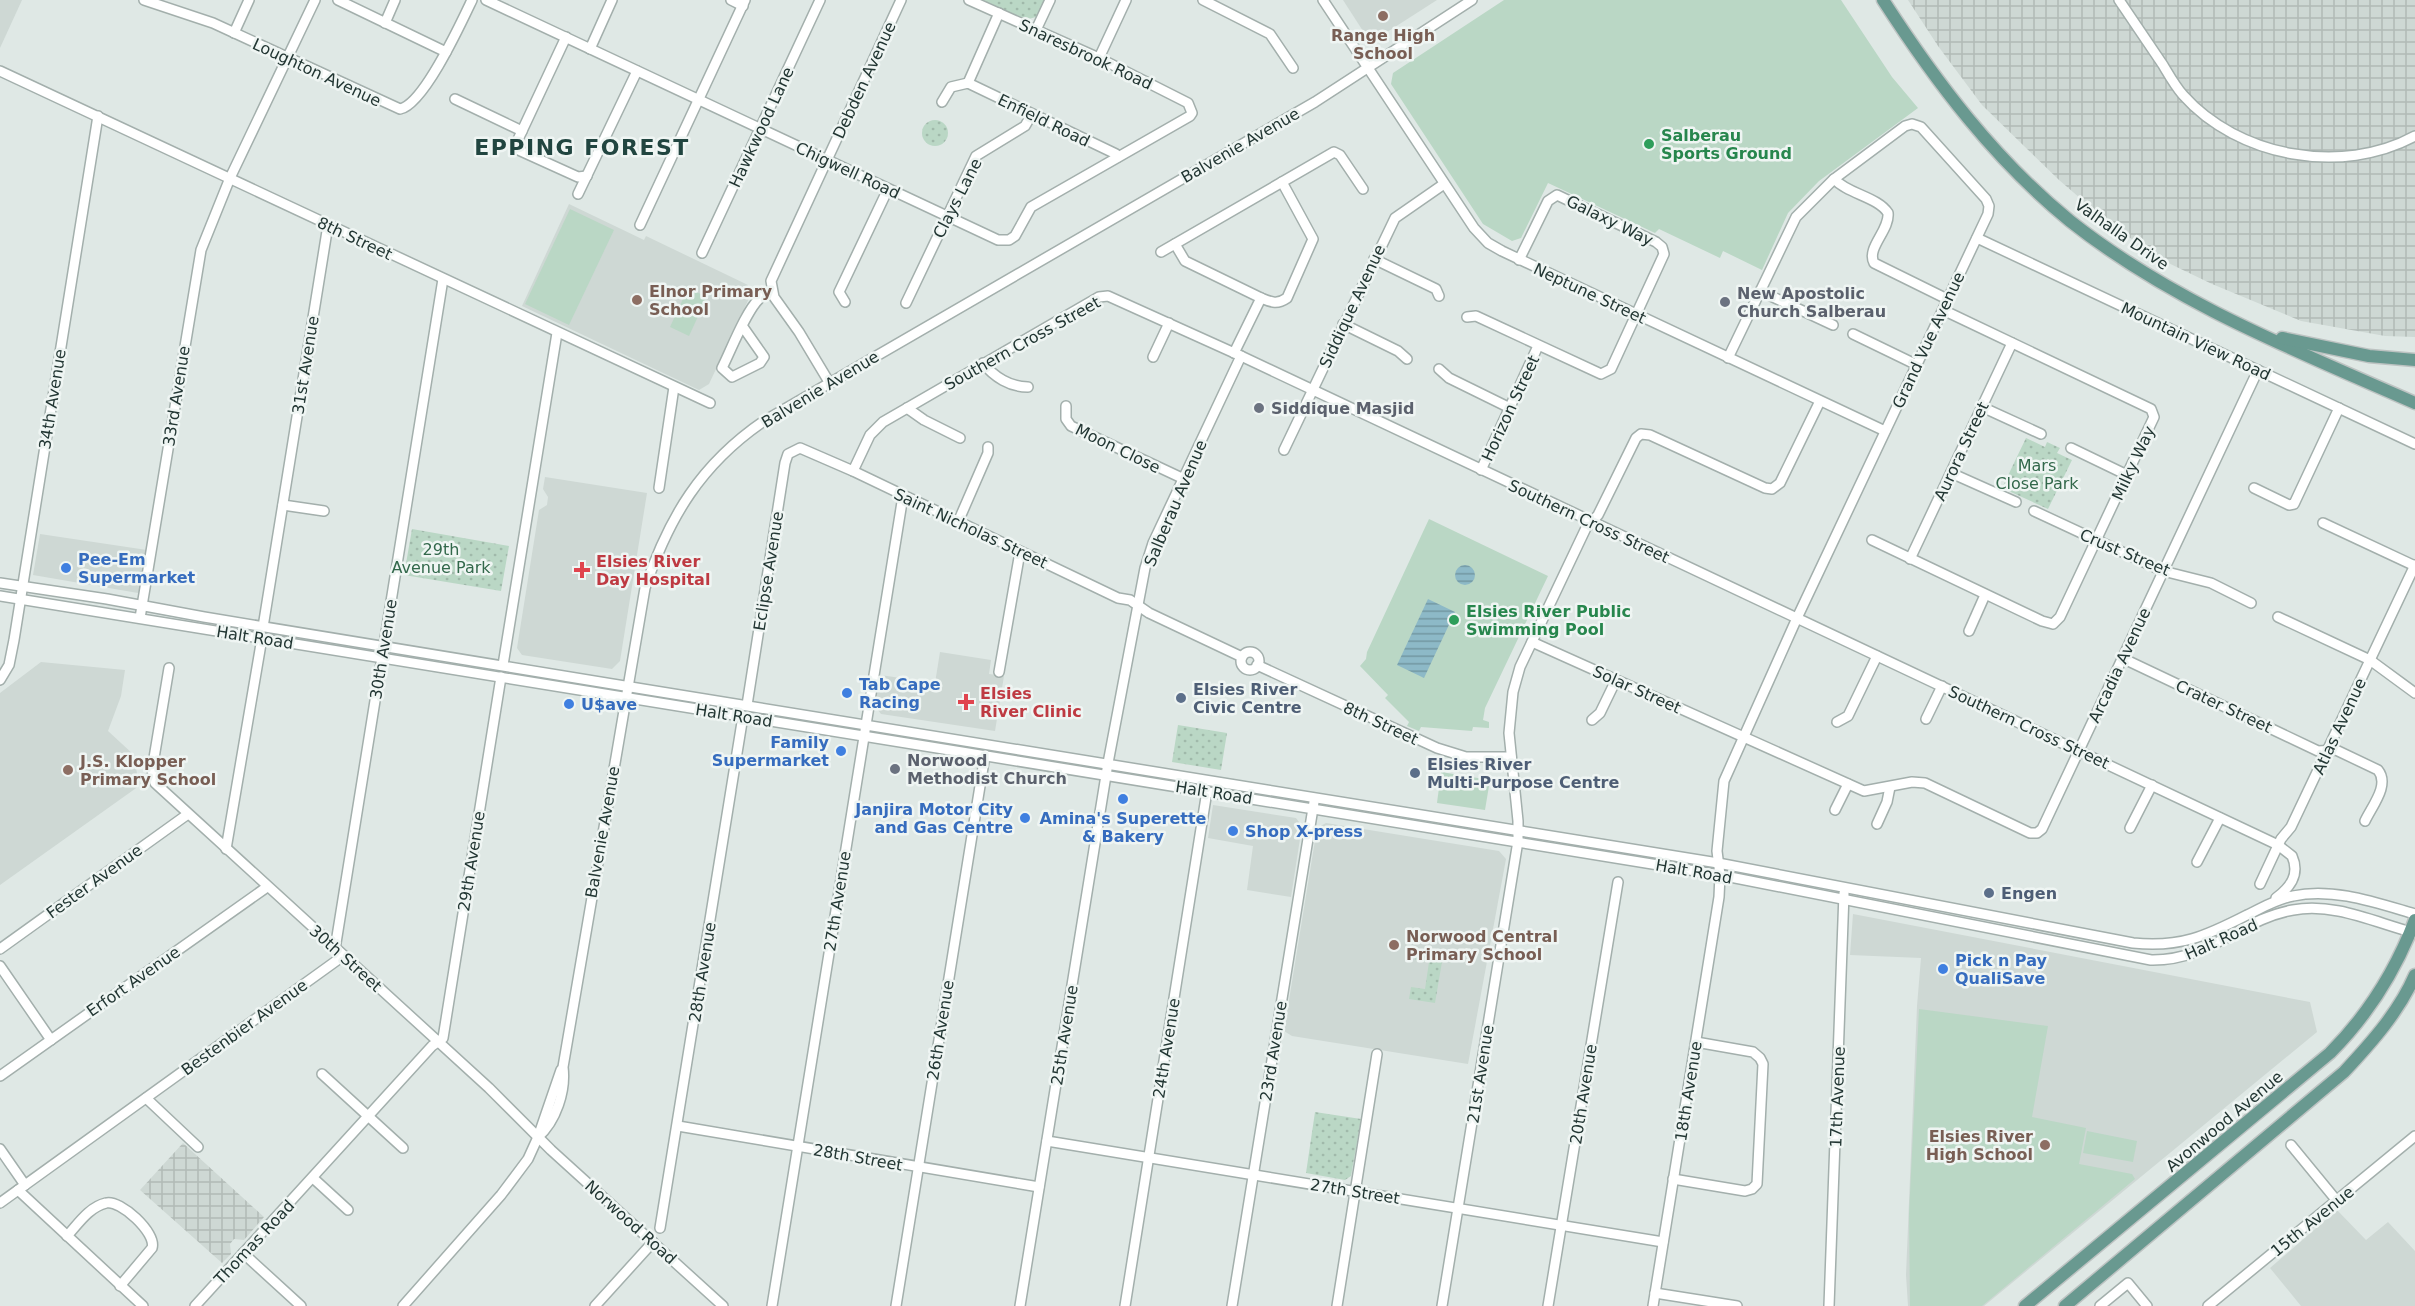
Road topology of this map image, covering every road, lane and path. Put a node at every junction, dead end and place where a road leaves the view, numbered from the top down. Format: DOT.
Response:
graph roads {
  1 [pos="144,0"];
  2 [pos="249,0"];
  3 [pos="315,0"];
  4 [pos="338,0"];
  5 [pos="396,0"];
  6 [pos="472,0"];
  7 [pos="486,0"];
  8 [pos="612,0"];
  9 [pos="731,0"];
  10 [pos="820,0"];
  11 [pos="901,0"];
  12 [pos="969,0"];
  13 [pos="1050,0"];
  14 [pos="1126,0"];
  15 [pos="1203,0"];
  16 [pos="1323,0"];
  17 [pos="1472,0"];
  18 [pos="1883,0"];
  19 [pos="2120,0"];
  20 [pos="744,3"];
  21 [pos="999,13"];
  22 [pos="385,23"];
  23 [pos="1036,30"];
  24 [pos="234,33"];
  25 [pos="566,37"];
  26 [pos="590,49"];
  27 [pos="446,52"];
  28 [pos="288,58"];
  29 [pos="1099,58"];
  30 [pos="1293,68"];
  31 [pos="1368,68"];
  32 [pos="0,71"];
  33 [pos="637,71"];
  34 [pos="968,83"];
  35 [pos="455,99"];
  36 [pos="699,100"];
  37 [pos="942,102"];
  38 [pos="1032,114"];
  39 [pos="98,116"];
  40 [pos="1190,116"];
  41 [pos="760,128"];
  42 [pos="522,131"];
  43 [pos="2415,136"];
  44 [pos="1118,157"];
  45 [pos="826,159"];
  46 [pos="587,176"];
  47 [pos="230,178"];
  48 [pos="1834,179"];
  49 [pos="1282,182"];
  50 [pos="1444,183"];
  51 [pos="888,189"];
  52 [pos="1363,189"];
  53 [pos="578,194"];
  54 [pos="948,216"];
  55 [pos="328,225"];
  56 [pos="640,225"];
  57 [pos="1977,238"];
  58 [pos="1175,244"];
  59 [pos="1161,252"];
  60 [pos="702,253"];
  61 [pos="1374,259"];
  62 [pos="1519,260"];
  63 [pos="443,279"];
  64 [pos="1760,291"];
  65 [pos="771,292"];
  66 [pos="1439,296"];
  67 [pos="1261,297"];
  68 [pos="1947,299"];
  69 [pos="844,302"];
  70 [pos="906,303"];
  71 [pos="1943,310"];
  72 [pos="1636,314"];
  73 [pos="1467,317"];
  74 [pos="1169,323"];
  75 [pos="1344,324"];
  76 [pos="1833,325"];
  77 [pos="2244,326"];
  78 [pos="743,327"];
  79 [pos="557,333"];
  80 [pos="1853,334"];
  81 [pos="2012,343"];
  82 [pos="1538,346"];
  83 [pos="1237,355"];
  84 [pos="1153,357"];
  85 [pos="1728,358"];
  86 [pos="1407,359"];
  87 [pos="2415,360"];
  88 [pos="983,363"];
  89 [pos="1917,365"];
  90 [pos="1439,369"];
  91 [pos="2258,370"];
  92 [pos="829,382"];
  93 [pos="674,387"];
  94 [pos="1028,387"];
  95 [pos="1313,390"];
  96 [pos="1820,401"];
  97 [pos="710,403"];
  98 [pos="2415,403"];
  99 [pos="1066,406"];
  100 [pos="1982,407"];
  101 [pos="907,408"];
  102 [pos="1510,408"];
  103 [pos="2339,408"];
  104 [pos="1885,432"];
  105 [pos="2041,434"];
  106 [pos="960,438"];
  107 [pos="2415,444"];
  108 [pos="988,447"];
  109 [pos="2071,448"];
  110 [pos="804,449"];
  111 [pos="1284,450"];
  112 [pos="1481,470"];
  113 [pos="854,471"];
  114 [pos="1951,473"];
  115 [pos="2127,475"];
  116 [pos="1184,479"];
  117 [pos="659,488"];
  118 [pos="2254,488"];
  119 [pos="903,496"];
  120 [pos="2016,502"];
  121 [pos="282,505"];
  122 [pos="324,511"];
  123 [pos="2034,512"];
  124 [pos="958,522"];
  125 [pos="1592,522"];
  126 [pos="2323,523"];
  127 [pos="1872,540"];
  128 [pos="2097,541"];
  129 [pos="1020,552"];
  130 [pos="1910,559"];
  131 [pos="2415,566"];
  132 [pos="2163,571"];
  133 [pos="0,584"];
  134 [pos="22,587"];
  135 [pos="1985,595"];
  136 [pos="0,596"];
  137 [pos="21,599"];
  138 [pos="2251,603"];
  139 [pos="143,605"];
  140 [pos="1138,606"];
  141 [pos="2278,617"];
  142 [pos="140,618"];
  143 [pos="1797,618"];
  144 [pos="263,627"];
  145 [pos="1969,631"];
  146 [pos="262,638"];
  147 [pos="1532,642"];
  148 [pos="384,646"];
  149 [pos="1877,656"];
  150 [pos="382,657"];
  151 [pos="2122,658"];
  152 [pos="2370,660"];
  153 [pos="503,665"];
  154 [pos="169,668"];
  155 [pos="999,672"];
  156 [pos="501,677"];
  157 [pos="0,680"];
  158 [pos="1616,680"];
  159 [pos="1942,686"];
  160 [pos="627,687"];
  161 [pos="2415,693"];
  162 [pos="625,699"];
  163 [pos="747,705"];
  164 [pos="743,716"];
  165 [pos="1926,719"];
  166 [pos="1592,720"];
  167 [pos="1838,722"];
  168 [pos="866,724"];
  169 [pos="864,735"];
  170 [pos="1743,736"];
  171 [pos="2079,750"];
  172 [pos="2328,750"];
  173 [pos="985,755"];
  174 [pos="1511,757"];
  175 [pos="1108,763"];
  176 [pos="1107,775"];
  177 [pos="1848,784"];
  178 [pos="2152,785"];
  179 [pos="1890,787"];
  180 [pos="1207,791"];
  181 [pos="1315,797"];
  182 [pos="1313,808"];
  183 [pos="1835,810"];
  184 [pos="188,814"];
  185 [pos="2220,818"];
  186 [pos="2365,821"];
  187 [pos="1877,824"];
  188 [pos="2130,828"];
  189 [pos="1518,830"];
  190 [pos="1518,842"];
  191 [pos="2278,845"];
  192 [pos="226,849"];
  193 [pos="2198,862"];
  194 [pos="1718,863"];
  195 [pos="1720,875"];
  196 [pos="1618,882"];
  197 [pos="2260,884"];
  198 [pos="267,887"];
  199 [pos="1844,888"];
  200 [pos="1844,899"];
  201 [pos="2260,908"];
  202 [pos="2415,914"];
  203 [pos="2415,920"];
  204 [pos="2413,933"];
  205 [pos="0,949"];
  206 [pos="339,952"];
  207 [pos="0,966"];
  208 [pos="2415,975"];
  209 [pos="51,1040"];
  210 [pos="437,1042"];
  211 [pos="1696,1042"];
  212 [pos="1377,1054"];
  213 [pos="322,1074"];
  214 [pos="0,1076"];
  215 [pos="146,1098"];
  216 [pos="369,1116"];
  217 [pos="678,1126"];
  218 [pos="2415,1136"];
  219 [pos="538,1137"];
  220 [pos="1047,1141"];
  221 [pos="2291,1145"];
  222 [pos="798,1146"];
  223 [pos="198,1147"];
  224 [pos="403,1148"];
  225 [pos="0,1149"];
  226 [pos="1149,1158"];
  227 [pos="918,1167"];
  228 [pos="1253,1175"];
  229 [pos="313,1178"];
  230 [pos="1673,1179"];
  231 [pos="21,1187"];
  232 [pos="1039,1187"];
  233 [pos="1355,1191"];
  234 [pos="2337,1200"];
  235 [pos="0,1203"];
  236 [pos="1458,1208"];
  237 [pos="348,1210"];
  238 [pos="1561,1224"];
  239 [pos="660,1228"];
  240 [pos="67,1236"];
  241 [pos="653,1242"];
  242 [pos="1663,1242"];
  243 [pos="243,1253"];
  244 [pos="120,1286"];
  245 [pos="1655,1293"];
  246 [pos="143,1306"];
  247 [pos="195,1306"];
  248 [pos="301,1306"];
  249 [pos="403,1306"];
  250 [pos="595,1306"];
  251 [pos="723,1306"];
  252 [pos="772,1306"];
  253 [pos="896,1306"];
  254 [pos="1020,1306"];
  255 [pos="1125,1306"];
  256 [pos="1232,1306"];
  257 [pos="1337,1306"];
  258 [pos="1442,1306"];
  259 [pos="1548,1306"];
  260 [pos="1653,1306"];
  261 [pos="1737,1306"];
  262 [pos="1829,1306"];
  263 [pos="2025,1306"];
  264 [pos="2065,1306"];
  265 [pos="2100,1306"];
  266 [pos="2147,1306"];
  267 [pos="2208,1306"];
  1 -- 24 [label="street, Loughton Avenue"];
  2 -- 24 [label="street"];
  3 -- 28 [label="street, 33rd Avenue"];
  4 -- 22 [label="street"];
  5 -- 22 [label="street"];
  6 -- 27 [label="street, Loughton Avenue"];
  7 -- 25 [label="street, Chigwell Road"];
  8 -- 26 [label="street"];
  9 -- 20 [label="street"];
  10 -- 41 [label="street, Hawkwood Lane"];
  11 -- 45 [label="street, Debden Avenue"];
  12 -- 21 [label="street, Snaresbrook Road"];
  13 -- 23 [label="street"];
  14 -- 29 [label="street"];
  15 -- 30 [label="street"];
  16 -- 31 [label="street, Neptune Street"];
  17 -- 31 [label="street, Balvenie Avenue"];
  18 -- 77 [label="main road, Valhalla Drive"];
  19 -- 43 [label="street"];
  20 -- 36 [label="street"];
  21 -- 23 [label="street, Snaresbrook Road"];
  21 -- 34 [label="street"];
  22 -- 27 [label="street"];
  23 -- 29 [label="street, Snaresbrook Road"];
  24 -- 28 [label="street, Loughton Avenue"];
  25 -- 26 [label="street, Chigwell Road"];
  25 -- 42 [label="street"];
  26 -- 33 [label="street, Chigwell Road"];
  27 -- 28 [label="street, Loughton Avenue"];
  28 -- 47 [label="street, 33rd Avenue"];
  29 -- 40 [label="street, Snaresbrook Road"];
  31 -- 50 [label="street, Neptune Street"];
  31 -- 92 [label="street, Balvenie Avenue"];
  32 -- 39 [label="street, 8th Street"];
  33 -- 36 [label="street, Chigwell Road"];
  33 -- 46 [label="street"];
  34 -- 37 [label="street"];
  34 -- 38 [label="street, Enfield Road"];
  35 -- 42 [label="street"];
  36 -- 41 [label="street, Chigwell Road"];
  36 -- 56 [label="street"];
  38 -- 44 [label="street, Enfield Road"];
  38 -- 54 [label="street, Clays Lane"];
  39 -- 47 [label="street, 8th Street"];
  39 -- 134 [label="street, 34th Avenue"];
  40 -- 44 [label="street, Chigwell Road"];
  41 -- 45 [label="street, Chigwell Road"];
  41 -- 60 [label="street, Hawkwood Lane"];
  42 -- 46 [label="street"];
  44 -- 54 [label="street, Chigwell Road"];
  45 -- 51 [label="street, Chigwell Road"];
  45 -- 65 [label="street, Debden Avenue"];
  46 -- 53 [label="street"];
  47 -- 55 [label="street, 8th Street"];
  47 -- 139 [label="street, 33rd Avenue"];
  48 -- 57 [label="street, Grand Vue Avenue"];
  48 -- 64 [label="street, Grand Vue Avenue"];
  48 -- 68 [label="street"];
  49 -- 52 [label="street"];
  49 -- 58 [label="street"];
  49 -- 67 [label="street"];
  50 -- 61 [label="street, Siddique Avenue"];
  50 -- 62 [label="street, Neptune Street"];
  51 -- 54 [label="street, Chigwell Road"];
  51 -- 69 [label="street"];
  54 -- 70 [label="street, Clays Lane"];
  55 -- 63 [label="street, 8th Street"];
  55 -- 121 [label="street, 31st Avenue"];
  57 -- 68 [label="street, Grand Vue Avenue"];
  57 -- 91 [label="street, Mountain View Road"];
  58 -- 59 [label="street"];
  58 -- 67 [label="street"];
  61 -- 66 [label="street"];
  61 -- 75 [label="street, Siddique Avenue"];
  62 -- 72 [label="street, Neptune Street"];
  62 -- 72 [label="street, Galaxy Way"];
  63 -- 79 [label="street, 8th Street"];
  63 -- 148 [label="street, 30th Avenue"];
  64 -- 76 [label="street"];
  64 -- 85 [label="street, Grand Vue Avenue"];
  65 -- 78 [label="street"];
  65 -- 92 [label="street"];
  67 -- 83 [label="street, Salberau Avenue"];
  68 -- 71 [label="street, Grand Vue Avenue"];
  71 -- 81 [label="street, Milky Way"];
  71 -- 89 [label="street, Grand Vue Avenue"];
  72 -- 82 [label="street, Galaxy Way"];
  72 -- 85 [label="street, Neptune Street"];
  73 -- 82 [label="street, Galaxy Way"];
  74 -- 83 [label="street, Southern Cross Street"];
  74 -- 84 [label="street"];
  74 -- 88 [label="street, Southern Cross Street"];
  75 -- 86 [label="street"];
  75 -- 95 [label="street, Siddique Avenue"];
  77 -- 87 [label="main road"];
  77 -- 98 [label="main road, Valhalla Drive"];
  78 -- 78 [label="street"];
  79 -- 93 [label="street, 8th Street"];
  79 -- 153 [label="street"];
  80 -- 89 [label="street"];
  81 -- 100 [label="street, Aurora Street"];
  81 -- 115 [label="street, Milky Way"];
  82 -- 102 [label="street, Horizon Street"];
  83 -- 95 [label="street, Southern Cross Street"];
  83 -- 116 [label="street, Salberau Avenue"];
  85 -- 96 [label="street, Neptune Street"];
  88 -- 94 [label="street"];
  88 -- 101 [label="street, Southern Cross Street"];
  89 -- 104 [label="street, Grand Vue Avenue"];
  90 -- 102 [label="street"];
  91 -- 103 [label="street, Mountain View Road"];
  91 -- 132 [label="street, Arcadia Avenue"];
  92 -- 160 [label="street, Balvenie Avenue"];
  93 -- 97 [label="street, 8th Street"];
  93 -- 117 [label="street"];
  95 -- 111 [label="street, Siddique Avenue"];
  95 -- 112 [label="street, Southern Cross Street"];
  96 -- 104 [label="street, Neptune Street"];
  96 -- 125 [label="street, 21st Avenue"];
  99 -- 116 [label="street, Moon Close"];
  100 -- 105 [label="street"];
  100 -- 114 [label="street, Aurora Street"];
  101 -- 106 [label="street"];
  101 -- 113 [label="street, Southern Cross Street"];
  102 -- 112 [label="street, Horizon Street"];
  103 -- 107 [label="street, Mountain View Road"];
  103 -- 118 [label="street"];
  104 -- 143 [label="street, Grand Vue Avenue"];
  108 -- 124 [label="street"];
  109 -- 115 [label="street"];
  110 -- 113 [label="street, Saint Nicholas Street"];
  110 -- 163 [label="street, Eclipse Avenue"];
  112 -- 125 [label="street, Southern Cross Street"];
  113 -- 119 [label="street, Saint Nicholas Street"];
  114 -- 120 [label="street"];
  114 -- 130 [label="street, Aurora Street"];
  115 -- 128 [label="street, Milky Way"];
  116 -- 140 [label="street, Salberau Avenue"];
  119 -- 124 [label="street, Saint Nicholas Street"];
  119 -- 168 [label="street, 27th Avenue"];
  121 -- 122 [label="street"];
  121 -- 144 [label="street, 31st Avenue"];
  123 -- 128 [label="street, Crust Street"];
  124 -- 129 [label="street, Saint Nicholas Street"];
  125 -- 143 [label="street, Southern Cross Street"];
  125 -- 147 [label="street, 21st Avenue"];
  126 -- 131 [label="street"];
  127 -- 130 [label="street, Milky Way"];
  128 -- 132 [label="street, Crust Street"];
  128 -- 135 [label="street, Milky Way"];
  129 -- 140 [label="street, Saint Nicholas Street"];
  129 -- 155 [label="street"];
  130 -- 135 [label="street, Milky Way"];
  131 -- 152 [label="street, Atlas Avenue"];
  132 -- 138 [label="street, Crust Street"];
  132 -- 151 [label="street, Arcadia Avenue"];
  133 -- 134 [label="street, Halt Road"];
  134 -- 137 [label="street, 34th Avenue"];
  134 -- 139 [label="street, Halt Road"];
  135 -- 145 [label="street"];
  136 -- 137 [label="street, Halt Road"];
  137 -- 142 [label="street, Halt Road"];
  137 -- 157 [label="street, 34th Avenue"];
  139 -- 142 [label="street, 33rd Avenue"];
  139 -- 144 [label="street, Halt Road"];
  140 -- 174 [label="street, 8th Street"];
  140 -- 175 [label="street, Salberau Avenue"];
  141 -- 152 [label="street"];
  142 -- 146 [label="street, Halt Road"];
  143 -- 149 [label="street, Southern Cross Street"];
  143 -- 170 [label="street, Grand Vue Avenue"];
  144 -- 148 [label="street, Halt Road"];
  146 -- 150 [label="street, Halt Road"];
  146 -- 192 [label="street"];
  147 -- 158 [label="street, Solar Street"];
  147 -- 174 [label="street, 21st Avenue"];
  148 -- 150 [label="street, 30th Avenue"];
  148 -- 153 [label="street, Halt Road"];
  149 -- 159 [label="street, Southern Cross Street"];
  149 -- 167 [label="street"];
  150 -- 156 [label="street, Halt Road"];
  150 -- 206 [label="street, 30th Avenue"];
  151 -- 171 [label="street, Arcadia Avenue"];
  151 -- 172 [label="street, Crater Street"];
  152 -- 161 [label="street"];
  152 -- 172 [label="street, Atlas Avenue"];
  153 -- 160 [label="street, Halt Road"];
  154 -- 184 [label="street, 30th Street"];
  156 -- 162 [label="street, Halt Road"];
  156 -- 210 [label="street, 29th Avenue"];
  158 -- 166 [label="street"];
  158 -- 170 [label="street, Solar Street"];
  159 -- 165 [label="street"];
  159 -- 171 [label="street, Southern Cross Street"];
  160 -- 162 [label="street, Balvenie Avenue"];
  160 -- 163 [label="street, Halt Road"];
  162 -- 164 [label="street, Halt Road"];
  162 -- 219 [label="street, Balvenie Avenue"];
  163 -- 168 [label="street, Halt Road"];
  164 -- 169 [label="street, Halt Road"];
  164 -- 217 [label="street, 28th Avenue"];
  168 -- 169 [label="street, 27th Avenue"];
  168 -- 175 [label="street, Halt Road"];
  169 -- 173 [label="street, Halt Road"];
  169 -- 222 [label="street, 27th Avenue"];
  170 -- 177 [label="street, Arcadia Avenue"];
  170 -- 194 [label="street, Grand Vue Avenue"];
  171 -- 178 [label="street, Southern Cross Street"];
  171 -- 179 [label="street, Arcadia Avenue"];
  172 -- 186 [label="street, Crater Street"];
  172 -- 191 [label="street, Atlas Avenue"];
  173 -- 176 [label="street, Halt Road"];
  173 -- 227 [label="street, 26th Avenue"];
  174 -- 189 [label="street, 21st Avenue"];
  175 -- 176 [label="street, 25th Avenue"];
  175 -- 181 [label="street, Halt Road"];
  176 -- 180 [label="street, Halt Road"];
  176 -- 220 [label="street, 25th Avenue"];
  177 -- 179 [label="street, Arcadia Avenue"];
  177 -- 183 [label="street"];
  178 -- 185 [label="street, Southern Cross Street"];
  178 -- 188 [label="street"];
  179 -- 187 [label="street"];
  180 -- 182 [label="street, Halt Road"];
  180 -- 226 [label="street, 24th Avenue"];
  181 -- 182 [label="street, 23rd Avenue"];
  181 -- 189 [label="street, Halt Road"];
  182 -- 190 [label="street, Halt Road"];
  182 -- 228 [label="street, 23rd Avenue"];
  184 -- 192 [label="street, 30th Street"];
  184 -- 205 [label="street, Fester Avenue"];
  185 -- 191 [label="street, Southern Cross Street"];
  185 -- 193 [label="street"];
  189 -- 190 [label="street, 21st Avenue"];
  189 -- 194 [label="street, Halt Road"];
  190 -- 195 [label="street, Halt Road"];
  190 -- 236 [label="street, 21st Avenue"];
  191 -- 197 [label="street, Atlas Avenue"];
  191 -- 201 [label="street, Southern Cross Street"];
  192 -- 198 [label="street, 30th Street"];
  194 -- 195 [label="street, 18th Avenue"];
  194 -- 199 [label="street, Halt Road"];
  195 -- 200 [label="street, Halt Road"];
  195 -- 211 [label="street, 18th Avenue"];
  196 -- 238 [label="street, 20th Avenue"];
  198 -- 206 [label="street, 30th Street"];
  198 -- 209 [label="street, Erfort Avenue"];
  199 -- 200 [label="street, 17th Avenue"];
  199 -- 201 [label="street, Halt Road"];
  200 -- 204 [label="street, Halt Road"];
  200 -- 262 [label="street, 17th Avenue"];
  201 -- 202 [label="street, Halt Road"];
  203 -- 204 [label="main road, Avonwood Avenue"];
  204 -- 263 [label="main road, Avonwood Avenue"];
  206 -- 210 [label="street, 30th Street"];
  206 -- 215 [label="street, Bestenbier Avenue"];
  207 -- 209 [label="street"];
  208 -- 264 [label="main road"];
  209 -- 214 [label="street, Erfort Avenue"];
  210 -- 216 [label="street, Thomas Road"];
  210 -- 219 [label="street, 30th Street"];
  211 -- 230 [label="street, 18th Avenue"];
  211 -- 230 [label="street"];
  212 -- 233 [label="street"];
  213 -- 216 [label="street"];
  215 -- 223 [label="street"];
  215 -- 231 [label="street, Bestenbier Avenue"];
  216 -- 224 [label="street"];
  216 -- 229 [label="street, Thomas Road"];
  217 -- 222 [label="street, 28th Street"];
  217 -- 239 [label="street, 28th Avenue"];
  218 -- 234 [label="street, 15th Avenue"];
  219 -- 241 [label="street, Norwood Road"];
  219 -- 249 [label="street, Balvenie Avenue"];
  220 -- 226 [label="street, 27th Street"];
  220 -- 232 [label="street, 25th Avenue"];
  221 -- 234 [label="street"];
  222 -- 227 [label="street, 28th Street"];
  222 -- 252 [label="street, 27th Avenue"];
  225 -- 231 [label="street"];
  226 -- 228 [label="street, 27th Street"];
  226 -- 255 [label="street, 24th Avenue"];
  227 -- 232 [label="street, 28th Street"];
  227 -- 253 [label="street, 26th Avenue"];
  228 -- 233 [label="street, 27th Street"];
  228 -- 256 [label="street, 23rd Avenue"];
  229 -- 237 [label="street"];
  229 -- 243 [label="street, Thomas Road"];
  230 -- 242 [label="street, 18th Avenue"];
  231 -- 235 [label="street, Bestenbier Avenue"];
  231 -- 240 [label="street"];
  232 -- 254 [label="street, 25th Avenue"];
  233 -- 236 [label="street, 27th Street"];
  233 -- 257 [label="street"];
  234 -- 267 [label="street, 15th Avenue"];
  236 -- 238 [label="street, 27th Street"];
  236 -- 258 [label="street, 21st Avenue"];
  238 -- 242 [label="street, 27th Street"];
  238 -- 259 [label="street, 20th Avenue"];
  240 -- 244 [label="street"];
  240 -- 244 [label="street"];
  241 -- 250 [label="street"];
  241 -- 251 [label="street, Norwood Road"];
  242 -- 245 [label="street, 18th Avenue"];
  243 -- 247 [label="street, Thomas Road"];
  243 -- 248 [label="street"];
  244 -- 246 [label="street"];
  245 -- 260 [label="street, 18th Avenue"];
  245 -- 261 [label="street"];
  265 -- 266 [label="street"];
}
